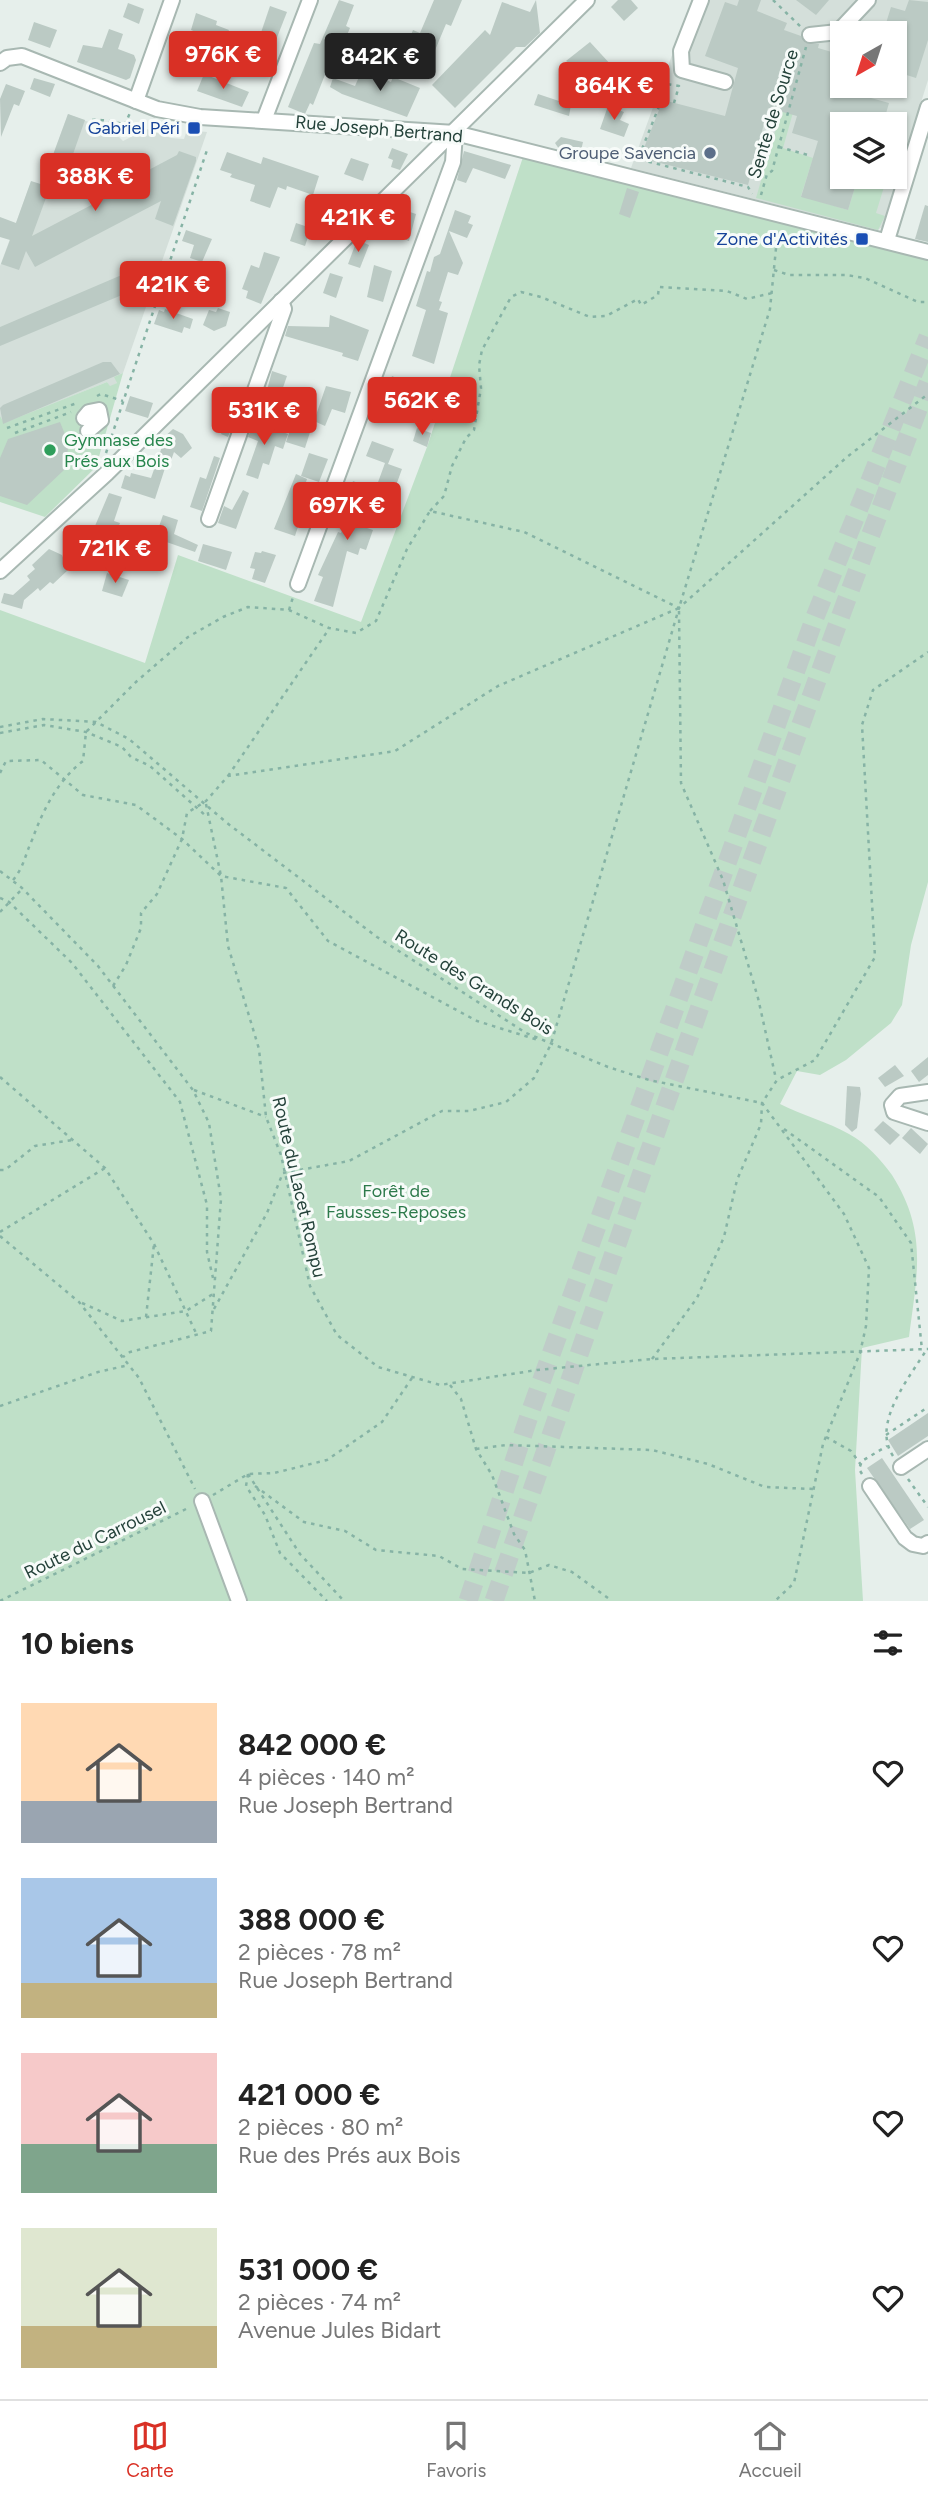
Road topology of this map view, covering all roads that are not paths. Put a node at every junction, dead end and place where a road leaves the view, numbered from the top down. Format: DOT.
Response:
graph roads {
  1 [pos="172,0"];
  2 [pos="310,0"];
  3 [pos="587,0"];
  4 [pos="701,0"];
  5 [pos="868,0"];
  6 [pos="810,36"];
  7 [pos="2,56"];
  8 [pos="725,82"];
  9 [pos="133,107"];
  10 [pos="928,107"];
  11 [pos="264,120"];
  12 [pos="455,132"];
  13 [pos="887,240"];
  14 [pos="928,252"];
  15 [pos="281,301"];
  16 [pos="209,519"];
  17 [pos="0,571"];
  18 [pos="298,584"];
  19 [pos="928,1092"];
  20 [pos="928,1124"];
  21 [pos="928,1449"];
  22 [pos="901,1467"];
  23 [pos="870,1486"];
  24 [pos="202,1501"];
  25 [pos="928,1543"];
  26 [pos="239,1601"];
  1 -- 9 [label="street"];
  2 -- 11 [label="street"];
  3 -- 12 [label="street"];
  4 -- 8 [label="street"];
  5 -- 6 [label="street"];
  7 -- 9 [label="street, Rue Joseph Bertrand"];
  9 -- 11 [label="street, Rue Joseph Bertrand"];
  10 -- 13 [label="street"];
  11 -- 12 [label="street, Rue Joseph Bertrand"];
  12 -- 13 [label="street, Rue Joseph Bertrand"];
  12 -- 15 [label="street"];
  12 -- 18 [label="street"];
  13 -- 14 [label="street, Rue Joseph Bertrand"];
  15 -- 16 [label="street"];
  15 -- 17 [label="street"];
  19 -- 20 [label="street"];
  21 -- 22 [label="street"];
  23 -- 25 [label="street"];
  24 -- 26 [label="street"];
}
